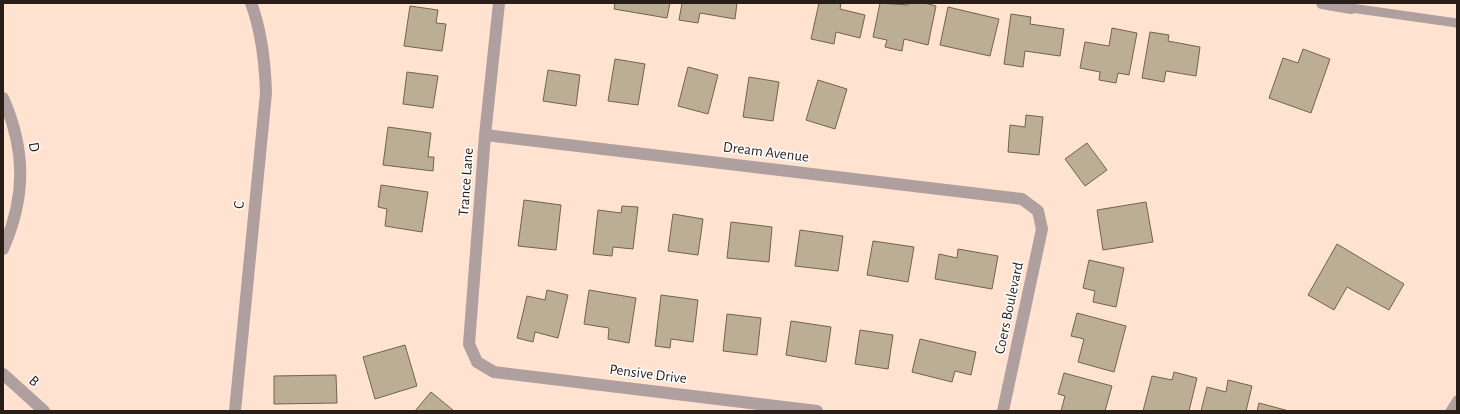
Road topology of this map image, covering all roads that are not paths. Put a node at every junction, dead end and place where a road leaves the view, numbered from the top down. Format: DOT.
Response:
graph roads {
  1 [pos="251,3"];
  2 [pos="499,3"];
  3 [pos="1322,3"];
  4 [pos="1351,8"];
  5 [pos="1457,23"];
  6 [pos="3,98"];
  7 [pos="485,135"];
  8 [pos="1038,211"];
  9 [pos="3,250"];
  10 [pos="477,362"];
  11 [pos="3,374"];
  12 [pos="1457,400"];
  13 [pos="44,411"];
  14 [pos="235,411"];
  15 [pos="817,411"];
  16 [pos="1002,411"];
  17 [pos="1450,411"];
  1 -- 14 [label="street, C"];
  2 -- 7 [label="street, Trance Lane"];
  3 -- 4 [label="street"];
  4 -- 5 [label="lane"];
  6 -- 9 [label="street, D"];
  7 -- 8 [label="street, Dream Avenue"];
  7 -- 10 [label="street, Trance Lane"];
  8 -- 16 [label="street, Coers Boulevard"];
  10 -- 15 [label="street, Pensive Drive"];
  11 -- 13 [label="street, B"];
  12 -- 17 [label="lane"];
}
